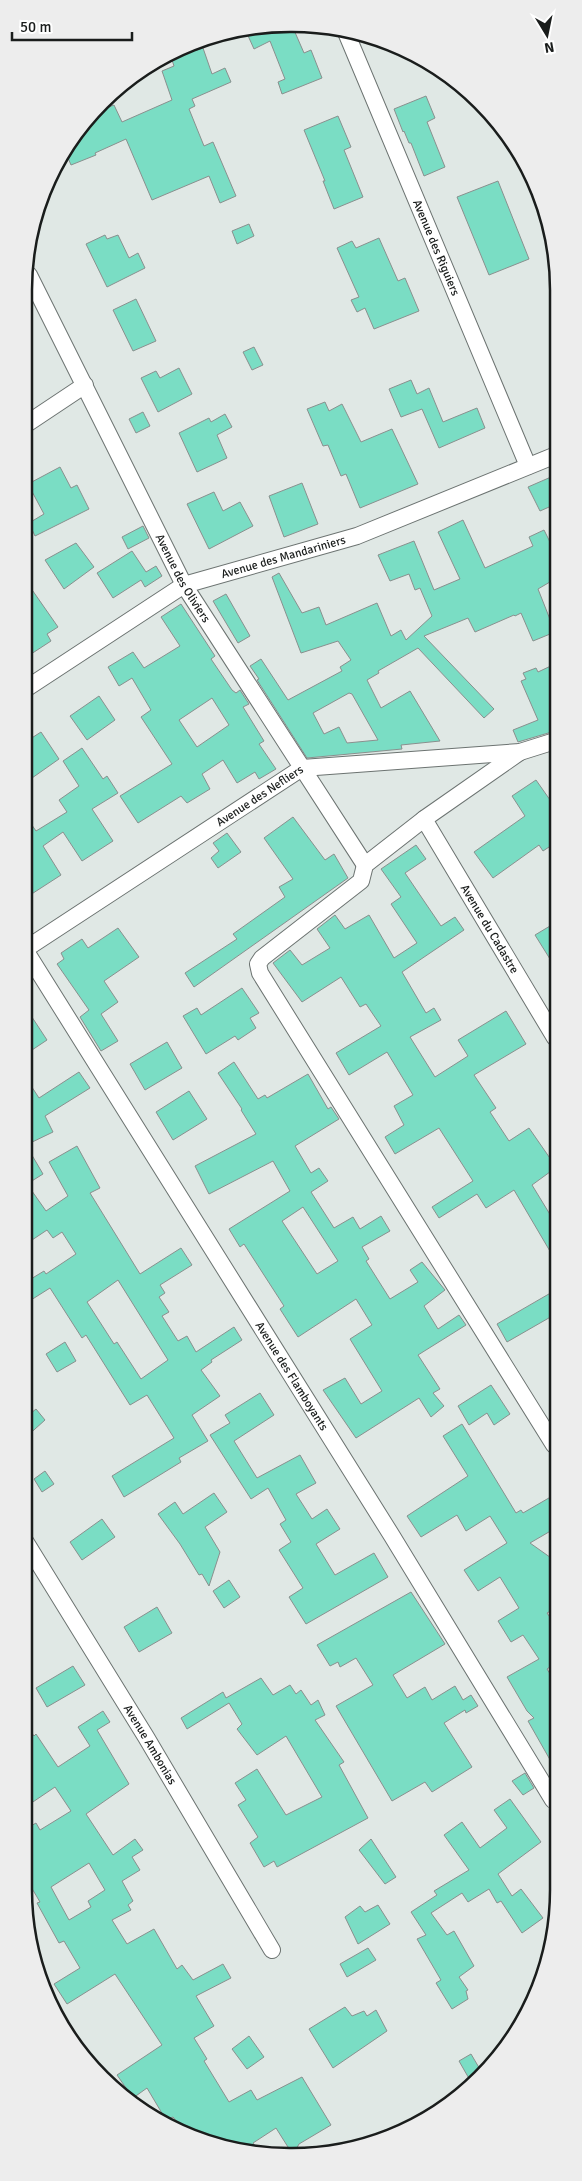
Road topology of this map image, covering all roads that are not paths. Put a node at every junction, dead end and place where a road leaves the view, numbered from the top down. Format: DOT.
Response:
graph roads {
  1 [pos="349,39"];
  2 [pos="33,283"];
  3 [pos="85,385"];
  4 [pos="33,420"];
  5 [pos="550,457"];
  6 [pos="528,466"];
  7 [pos="184,585"];
  8 [pos="33,685"];
  9 [pos="550,743"];
  10 [pos="520,752"];
  11 [pos="302,768"];
  12 [pos="424,819"];
  13 [pos="365,865"];
  14 [pos="33,944"];
  15 [pos="33,963"];
  16 [pos="550,1030"];
  17 [pos="550,1439"];
  18 [pos="33,1554"];
  19 [pos="550,1795"];
  20 [pos="272,1950"];
  1 -- 6 [label="street, Avenue des Riguiers"];
  2 -- 3 [label="street, Avenue des Oliviers"];
  3 -- 4 [label="street"];
  3 -- 7 [label="street, Avenue des Oliviers"];
  5 -- 6 [label="street, Avenue des Mandariniers"];
  6 -- 7 [label="street, Avenue des Mandariniers"];
  7 -- 8 [label="street, Avenue des Mandariniers"];
  7 -- 11 [label="street, Avenue des Oliviers"];
  9 -- 10 [label="street, Avenue des Nefliers"];
  10 -- 11 [label="street, Avenue des Nefliers"];
  10 -- 12 [label="street"];
  11 -- 13 [label="street, Avenue des Oliviers"];
  11 -- 14 [label="street, Avenue des Nefliers"];
  12 -- 13 [label="street"];
  12 -- 16 [label="street, Avenue du Cadastre"];
  13 -- 17 [label="street"];
  15 -- 19 [label="street, Avenue des Flamboyants"];
  18 -- 20 [label="street, Avenue Ambonias"];
}
